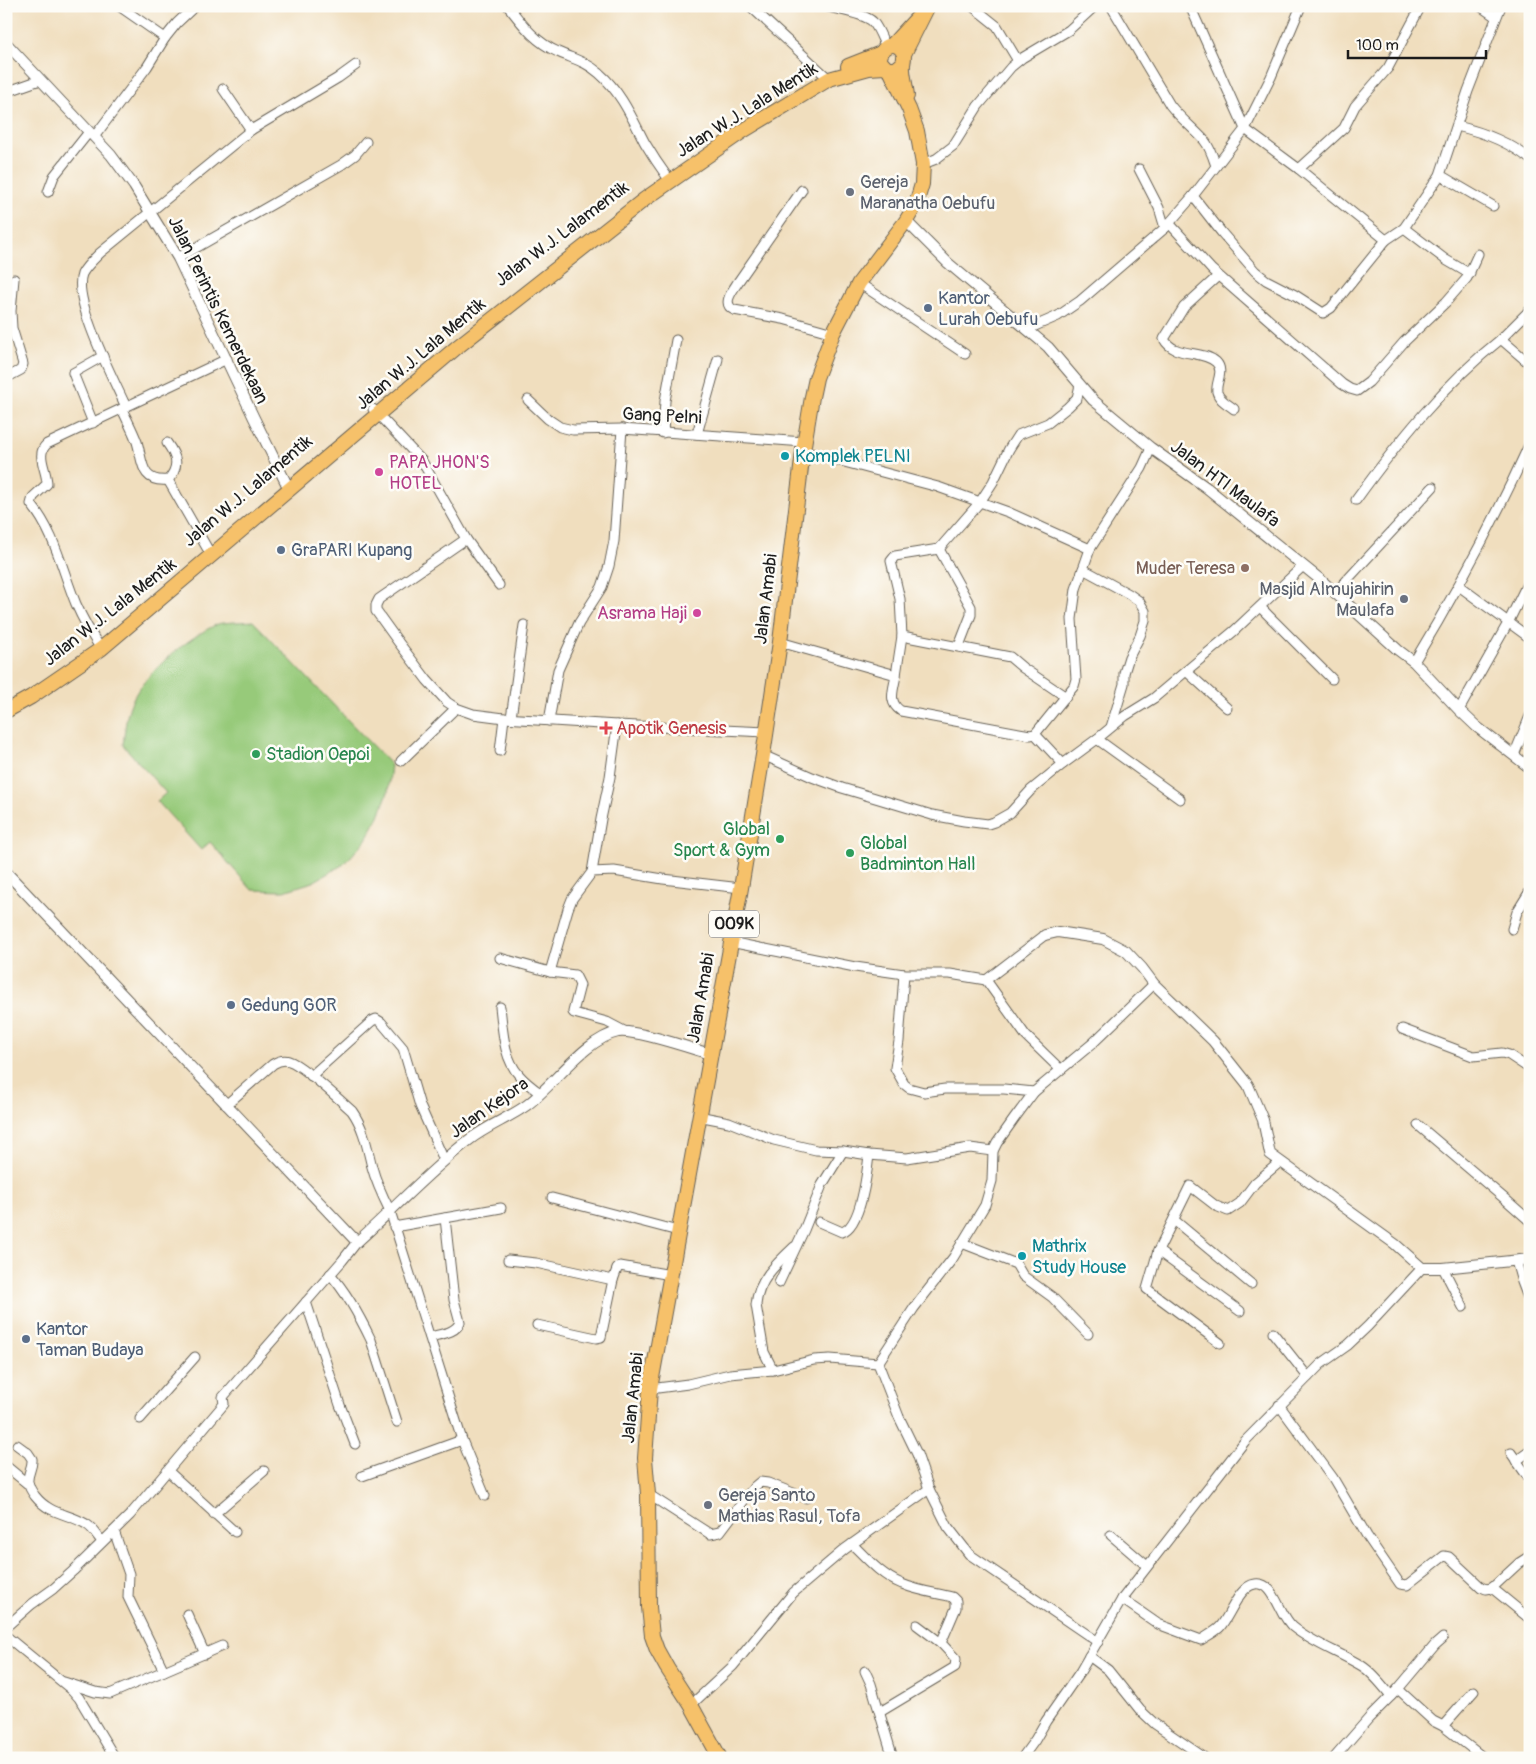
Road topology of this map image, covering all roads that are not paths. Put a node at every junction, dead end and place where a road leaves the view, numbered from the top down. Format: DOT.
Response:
graph roads {
  1 [pos="119,6"];
  2 [pos="195,6"];
  3 [pos="508,6"];
  4 [pos="750,6"];
  5 [pos="824,6"];
  6 [pos="972,6"];
  7 [pos="1095,6"];
  8 [pos="1111,6"];
  9 [pos="1190,6"];
  10 [pos="1301,6"];
  11 [pos="1421,6"];
  12 [pos="1480,6"];
  13 [pos="1501,6"];
  14 [pos="928,8"];
  15 [pos="1496,17"];
  16 [pos="165,38"];
  17 [pos="6,43"];
  18 [pos="886,48"];
  19 [pos="904,58"];
  20 [pos="1018,62"];
  21 [pos="356,65"];
  22 [pos="887,69"];
  23 [pos="826,77"];
  24 [pos="40,80"];
  25 [pos="223,89"];
  26 [pos="6,92"];
  27 [pos="909,109"];
  28 [pos="1457,126"];
  29 [pos="1245,129"];
  30 [pos="251,130"];
  31 [pos="92,134"];
  32 [pos="366,142"];
  33 [pos="1530,159"];
  34 [pos="923,164"];
  35 [pos="1216,166"];
  36 [pos="1139,169"];
  37 [pos="1299,169"];
  38 [pos="1440,175"];
  39 [pos="668,178"];
  40 [pos="802,190"];
  41 [pos="48,192"];
  42 [pos="1193,196"];
  43 [pos="1493,206"];
  44 [pos="151,212"];
  45 [pos="906,221"];
  46 [pos="1167,225"];
  47 [pos="1404,228"];
  48 [pos="1386,240"];
  49 [pos="1478,254"];
  50 [pos="178,258"];
  51 [pos="1470,274"];
  52 [pos="1218,276"];
  53 [pos="14,279"];
  54 [pos="859,284"];
  55 [pos="1530,310"];
  56 [pos="1028,329"];
  57 [pos="833,333"];
  58 [pos="1501,338"];
  59 [pos="676,340"];
  60 [pos="965,354"];
  61 [pos="103,356"];
  62 [pos="226,359"];
  63 [pos="718,360"];
  64 [pos="1530,364"];
  65 [pos="14,374"];
  66 [pos="1080,385"];
  67 [pos="528,400"];
  68 [pos="124,408"];
  69 [pos="1234,409"];
  70 [pos="375,412"];
  71 [pos="93,422"];
  72 [pos="622,429"];
  73 [pos="663,433"];
  74 [pos="697,434"];
  75 [pos="168,443"];
  76 [pos="804,446"];
  77 [pos="1151,448"];
  78 [pos="1529,449"];
  79 [pos="168,480"];
  80 [pos="293,481"];
  81 [pos="1433,487"];
  82 [pos="1356,500"];
  83 [pos="980,502"];
  84 [pos="466,539"];
  85 [pos="939,549"];
  86 [pos="1090,549"];
  87 [pos="210,552"];
  88 [pos="1303,566"];
  89 [pos="1083,569"];
  90 [pos="1530,578"];
  91 [pos="499,585"];
  92 [pos="1459,586"];
  93 [pos="1335,593"];
  94 [pos="1260,607"];
  95 [pos="1508,623"];
  96 [pos="524,625"];
  97 [pos="902,636"];
  98 [pos="1530,638"];
  99 [pos="780,642"];
  100 [pos="99,646"];
  101 [pos="959,646"];
  102 [pos="1414,662"];
  103 [pos="1186,671"];
  104 [pos="896,675"];
  105 [pos="1332,679"];
  106 [pos="1066,698"];
  107 [pos="6,702"];
  108 [pos="456,708"];
  109 [pos="1227,708"];
  110 [pos="1459,710"];
  111 [pos="6,711"];
  112 [pos="1530,716"];
  113 [pos="508,718"];
  114 [pos="550,721"];
  115 [pos="617,725"];
  116 [pos="1111,727"];
  117 [pos="766,732"];
  118 [pos="1035,734"];
  119 [pos="1097,739"];
  120 [pos="500,750"];
  121 [pos="763,755"];
  122 [pos="1514,755"];
  123 [pos="400,761"];
  124 [pos="1063,764"];
  125 [pos="1530,768"];
  126 [pos="1180,799"];
  127 [pos="6,872"];
  128 [pos="592,872"];
  129 [pos="741,888"];
  130 [pos="1530,891"];
  131 [pos="1512,929"];
  132 [pos="1045,935"];
  133 [pos="730,942"];
  134 [pos="500,958"];
  135 [pos="550,972"];
  136 [pos="904,974"];
  137 [pos="986,980"];
  138 [pos="1154,984"];
  139 [pos="500,1007"];
  140 [pos="1402,1029"];
  141 [pos="626,1032"];
  142 [pos="710,1054"];
  143 [pos="1060,1069"];
  144 [pos="1530,1069"];
  145 [pos="311,1076"];
  146 [pos="1034,1092"];
  147 [pos="540,1094"];
  148 [pos="226,1105"];
  149 [pos="698,1116"];
  150 [pos="1418,1124"];
  151 [pos="843,1151"];
  152 [pos="993,1151"];
  153 [pos="869,1155"];
  154 [pos="444,1160"];
  155 [pos="1280,1162"];
  156 [pos="552,1198"];
  157 [pos="501,1208"];
  158 [pos="390,1211"];
  159 [pos="445,1218"];
  160 [pos="1174,1220"];
  161 [pos="819,1222"];
  162 [pos="1530,1222"];
  163 [pos="394,1227"];
  164 [pos="678,1232"];
  165 [pos="357,1242"];
  166 [pos="798,1243"];
  167 [pos="962,1243"];
  168 [pos="1158,1251"];
  169 [pos="1530,1259"];
  170 [pos="508,1260"];
  171 [pos="1516,1261"];
  172 [pos="1422,1268"];
  173 [pos="1443,1268"];
  174 [pos="330,1274"];
  175 [pos="670,1275"];
  176 [pos="613,1280"];
  177 [pos="779,1282"];
  178 [pos="1251,1284"];
  179 [pos="306,1302"];
  180 [pos="1530,1303"];
  181 [pos="1463,1307"];
  182 [pos="1240,1311"];
  183 [pos="537,1325"];
  184 [pos="1273,1332"];
  185 [pos="1088,1334"];
  186 [pos="430,1337"];
  187 [pos="1220,1343"];
  188 [pos="195,1357"];
  189 [pos="878,1363"];
  190 [pos="773,1370"];
  191 [pos="1308,1377"];
  192 [pos="650,1390"];
  193 [pos="1279,1405"];
  194 [pos="140,1419"];
  195 [pos="397,1422"];
  196 [pos="462,1440"];
  197 [pos="355,1444"];
  198 [pos="18,1445"];
  199 [pos="1530,1451"];
  200 [pos="6,1466"];
  201 [pos="168,1471"];
  202 [pos="264,1471"];
  203 [pos="362,1476"];
  204 [pos="1530,1480"];
  205 [pos="29,1486"];
  206 [pos="928,1490"];
  207 [pos="648,1494"];
  208 [pos="485,1496"];
  209 [pos="806,1498"];
  210 [pos="214,1514"];
  211 [pos="114,1531"];
  212 [pos="235,1532"];
  213 [pos="1111,1535"];
  214 [pos="102,1542"];
  215 [pos="852,1544"];
  216 [pos="1530,1556"];
  217 [pos="1147,1566"];
  218 [pos="1492,1588"];
  219 [pos="1122,1599"];
  220 [pos="187,1614"];
  221 [pos="1530,1619"];
  222 [pos="917,1625"];
  223 [pos="6,1628"];
  224 [pos="6,1636"];
  225 [pos="1443,1638"];
  226 [pos="1098,1642"];
  227 [pos="941,1643"];
  228 [pos="222,1646"];
  229 [pos="205,1654"];
  230 [pos="1089,1656"];
  231 [pos="164,1671"];
  232 [pos="865,1671"];
  233 [pos="64,1682"];
  234 [pos="1474,1692"];
  235 [pos="1395,1693"];
  236 [pos="691,1705"];
  237 [pos="880,1712"];
  238 [pos="1443,1726"];
  239 [pos="719,1754"];
  240 [pos="115,1758"];
  241 [pos="893,1758"];
  242 [pos="1022,1758"];
  243 [pos="1205,1758"];
  244 [pos="1334,1758"];
  245 [pos="1484,1758"];
  1 -- 16 [label="street"];
  2 -- 16 [label="street"];
  3 -- 39 [label="street"];
  4 -- 23 [label="street"];
  5 -- 18 [label="street"];
  6 -- 20 [label="street"];
  7 -- 20 [label="street"];
  8 -- 35 [label="street"];
  9 -- 29 [label="street"];
  10 -- 29 [label="street"];
  11 -- 37 [label="street"];
  12 -- 15 [label="street"];
  13 -- 15 [label="street"];
  14 -- 18 [label="main road"];
  14 -- 19 [label="main road"];
  15 -- 28 [label="street"];
  16 -- 31 [label="street"];
  17 -- 24 [label="street, Jalan Perintis Kemerdekaan"];
  18 -- 19 [label="main road"];
  18 -- 22 [label="main road"];
  18 -- 23 [label="main road, Jalan W.J. Lalamentik"];
  19 -- 22 [label="main road"];
  19 -- 27 [label="main road, Jalan Amabi / 009K"];
  20 -- 34 [label="street"];
  21 -- 30 [label="street"];
  22 -- 23 [label="main road, Jalan W.J. Lala Mentik"];
  22 -- 27 [label="main road, Jalan Amabi / 009K"];
  23 -- 39 [label="main road, Jalan W.J. Lalamentik"];
  23 -- 70 [label="main road, Jalan W.J. Lala Mentik"];
  24 -- 26 [label="street"];
  24 -- 31 [label="street, Jalan Perintis Kemerdekaan"];
  25 -- 30 [label="street"];
  27 -- 34 [label="main road, Jalan Amabi / 009K"];
  28 -- 33 [label="street"];
  28 -- 38 [label="street"];
  29 -- 35 [label="street"];
  29 -- 37 [label="street"];
  30 -- 44 [label="street"];
  31 -- 41 [label="street"];
  31 -- 44 [label="street, Jalan Perintis Kemerdekaan"];
  32 -- 50 [label="street"];
  34 -- 45 [label="main road, Jalan Amabi / 009K"];
  35 -- 42 [label="street"];
  36 -- 46 [label="street"];
  37 -- 48 [label="street"];
  38 -- 43 [label="street"];
  38 -- 47 [label="street"];
  39 -- 70 [label="main road, Jalan W.J. Lalamentik"];
  40 -- 57 [label="street"];
  42 -- 46 [label="street"];
  42 -- 48 [label="street"];
  44 -- 50 [label="street, Jalan Perintis Kemerdekaan"];
  44 -- 61 [label="street"];
  45 -- 54 [label="main road, Jalan Amabi / 009K"];
  45 -- 56 [label="street, Jalan HTI Maulafa"];
  46 -- 52 [label="street"];
  46 -- 56 [label="street"];
  47 -- 48 [label="street"];
  47 -- 51 [label="street"];
  49 -- 51 [label="street"];
  50 -- 62 [label="street, Jalan Perintis Kemerdekaan"];
  51 -- 52 [label="street"];
  52 -- 69 [label="street"];
  53 -- 65 [label="street"];
  54 -- 57 [label="main road, Jalan Amabi / 009K"];
  54 -- 60 [label="street"];
  55 -- 58 [label="street"];
  56 -- 66 [label="street, Jalan HTI Maulafa"];
  57 -- 76 [label="main road, Jalan Amabi / 009K"];
  58 -- 64 [label="street"];
  58 -- 82 [label="street"];
  59 -- 73 [label="street"];
  61 -- 68 [label="street"];
  61 -- 71 [label="street"];
  62 -- 68 [label="street"];
  62 -- 80 [label="street, Jalan Perintis Kemerdekaan"];
  63 -- 74 [label="street"];
  66 -- 77 [label="street, Jalan HTI Maulafa"];
  66 -- 83 [label="street"];
  67 -- 72 [label="street, Gang Pelni"];
  68 -- 71 [label="street"];
  68 -- 79 [label="street"];
  70 -- 80 [label="main road, Jalan W.J. Lala Mentik"];
  70 -- 84 [label="street"];
  71 -- 100 [label="street"];
  72 -- 73 [label="street, Gang Pelni"];
  72 -- 114 [label="street"];
  73 -- 74 [label="street, Gang Pelni"];
  74 -- 76 [label="street, Gang Pelni"];
  75 -- 79 [label="street"];
  76 -- 83 [label="street, Gang Pelni"];
  76 -- 99 [label="main road, Jalan Amabi / 009K"];
  77 -- 86 [label="street"];
  77 -- 88 [label="street, Jalan HTI Maulafa"];
  78 -- 92 [label="street"];
  79 -- 87 [label="street"];
  80 -- 87 [label="main road, Jalan W.J. Lala Mentik"];
  81 -- 93 [label="street"];
  83 -- 85 [label="street"];
  83 -- 86 [label="street, Gang Pelni"];
  84 -- 91 [label="street"];
  84 -- 108 [label="street"];
  85 -- 97 [label="street"];
  85 -- 101 [label="street"];
  86 -- 89 [label="street"];
  87 -- 100 [label="main road, Jalan W.J. Lala Mentik"];
  88 -- 93 [label="street, Jalan HTI Maulafa"];
  88 -- 94 [label="street"];
  89 -- 106 [label="street"];
  89 -- 116 [label="street"];
  90 -- 95 [label="street"];
  92 -- 95 [label="street"];
  92 -- 102 [label="street"];
  93 -- 102 [label="street, Jalan HTI Maulafa"];
  94 -- 103 [label="street"];
  94 -- 105 [label="street"];
  95 -- 98 [label="street"];
  95 -- 110 [label="street"];
  96 -- 113 [label="street"];
  97 -- 101 [label="street"];
  97 -- 104 [label="street"];
  99 -- 104 [label="street"];
  99 -- 117 [label="main road, Jalan Amabi / 009K"];
  100 -- 107 [label="main road"];
  100 -- 111 [label="main road, Jalan W.J. Lala Mentik"];
  101 -- 106 [label="street"];
  102 -- 110 [label="street, Jalan HTI Maulafa"];
  103 -- 109 [label="street"];
  103 -- 116 [label="street"];
  104 -- 118 [label="street"];
  106 -- 118 [label="street"];
  108 -- 113 [label="street"];
  108 -- 123 [label="street"];
  110 -- 122 [label="street, Jalan HTI Maulafa"];
  112 -- 122 [label="street"];
  113 -- 114 [label="street"];
  113 -- 120 [label="street"];
  114 -- 115 [label="street"];
  115 -- 117 [label="street"];
  115 -- 128 [label="street"];
  116 -- 119 [label="street"];
  117 -- 121 [label="main road, Jalan Amabi / 009K"];
  118 -- 124 [label="street"];
  119 -- 124 [label="street"];
  119 -- 126 [label="street"];
  121 -- 124 [label="street"];
  121 -- 129 [label="main road, Jalan Amabi / 009K"];
  122 -- 125 [label="street, Jalan HTI Maulafa"];
  127 -- 148 [label="street"];
  128 -- 129 [label="street"];
  128 -- 135 [label="street"];
  129 -- 133 [label="main road, Jalan Amabi / 009K"];
  130 -- 131 [label="street"];
  132 -- 137 [label="street"];
  132 -- 138 [label="street"];
  133 -- 136 [label="street"];
  133 -- 142 [label="main road, Jalan Amabi / 009K"];
  134 -- 135 [label="street"];
  135 -- 141 [label="street"];
  136 -- 137 [label="street"];
  136 -- 146 [label="street"];
  137 -- 143 [label="street"];
  138 -- 143 [label="street"];
  138 -- 155 [label="street"];
  139 -- 147 [label="street"];
  140 -- 144 [label="street"];
  141 -- 142 [label="street"];
  141 -- 147 [label="street, Jalan Kejora"];
  142 -- 149 [label="main road, Jalan Amabi / 009K"];
  143 -- 146 [label="street"];
  145 -- 148 [label="street"];
  145 -- 154 [label="street"];
  145 -- 158 [label="street"];
  146 -- 152 [label="street"];
  147 -- 154 [label="street, Jalan Kejora"];
  148 -- 165 [label="street"];
  149 -- 151 [label="street"];
  149 -- 164 [label="main road, Jalan Amabi / 009K"];
  150 -- 162 [label="street"];
  151 -- 153 [label="street"];
  151 -- 166 [label="street"];
  152 -- 153 [label="street"];
  152 -- 167 [label="street"];
  153 -- 161 [label="street"];
  154 -- 158 [label="street, Jalan Kejora"];
  155 -- 160 [label="street"];
  155 -- 172 [label="street"];
  156 -- 164 [label="street"];
  157 -- 159 [label="street"];
  158 -- 163 [label="street"];
  158 -- 165 [label="street, Jalan Kejora"];
  159 -- 163 [label="street"];
  159 -- 186 [label="street"];
  160 -- 168 [label="street"];
  160 -- 178 [label="street"];
  163 -- 186 [label="street"];
  164 -- 175 [label="main road, Jalan Amabi / 009K"];
  165 -- 174 [label="street"];
  166 -- 177 [label="street"];
  166 -- 190 [label="street"];
  167 -- 185 [label="street"];
  167 -- 189 [label="street"];
  168 -- 182 [label="street"];
  168 -- 187 [label="street"];
  169 -- 171 [label="street"];
  170 -- 176 [label="street"];
  171 -- 173 [label="street"];
  171 -- 180 [label="street"];
  172 -- 173 [label="street"];
  172 -- 191 [label="street"];
  173 -- 181 [label="street"];
  174 -- 179 [label="street"];
  174 -- 195 [label="street"];
  175 -- 176 [label="street"];
  175 -- 192 [label="main road, Jalan Amabi / 009K"];
  176 -- 183 [label="street"];
  179 -- 197 [label="street"];
  179 -- 201 [label="street"];
  184 -- 191 [label="street"];
  186 -- 196 [label="street"];
  188 -- 194 [label="street"];
  189 -- 190 [label="street"];
  189 -- 206 [label="street"];
  190 -- 192 [label="street"];
  191 -- 193 [label="street"];
  192 -- 207 [label="main road, Jalan Amabi / 009K"];
  193 -- 217 [label="street"];
  193 -- 218 [label="street"];
  196 -- 203 [label="street"];
  196 -- 208 [label="street"];
  198 -- 205 [label="street"];
  199 -- 204 [label="street"];
  200 -- 205 [label="street"];
  201 -- 210 [label="street"];
  201 -- 211 [label="street"];
  202 -- 210 [label="street"];
  205 -- 214 [label="street"];
  206 -- 215 [label="street"];
  206 -- 226 [label="street"];
  207 -- 209 [label="street"];
  207 -- 236 [label="main road, Jalan Amabi / 009K"];
  210 -- 212 [label="street"];
  211 -- 214 [label="street"];
  211 -- 231 [label="street"];
  213 -- 217 [label="street"];
  214 -- 223 [label="street"];
  215 -- 227 [label="street"];
  215 -- 236 [label="street"];
  216 -- 218 [label="street"];
  217 -- 219 [label="street"];
  218 -- 221 [label="street"];
  219 -- 226 [label="street"];
  219 -- 235 [label="street"];
  220 -- 229 [label="street"];
  222 -- 227 [label="street"];
  224 -- 233 [label="street"];
  225 -- 235 [label="street"];
  226 -- 230 [label="street"];
  227 -- 237 [label="street"];
  228 -- 229 [label="street"];
  229 -- 231 [label="street"];
  230 -- 242 [label="street"];
  230 -- 243 [label="street"];
  231 -- 233 [label="street"];
  232 -- 237 [label="street"];
  233 -- 240 [label="street"];
  234 -- 238 [label="street"];
  235 -- 238 [label="street"];
  235 -- 244 [label="street"];
  236 -- 239 [label="main road, Jalan Amabi / 009K"];
  237 -- 241 [label="street"];
  238 -- 245 [label="street"];
}
